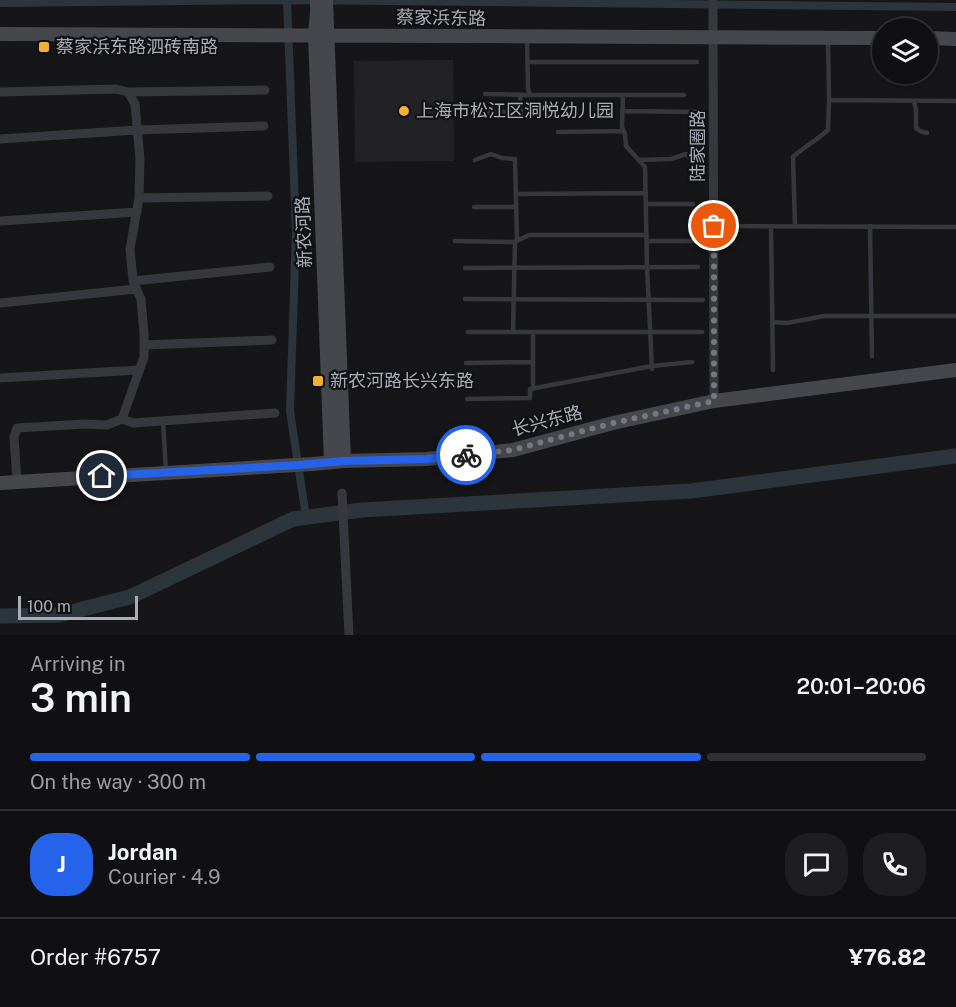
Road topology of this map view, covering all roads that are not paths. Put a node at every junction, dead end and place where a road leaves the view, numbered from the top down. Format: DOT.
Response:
graph roads {
  1 [pos="326,0"];
  2 [pos="713,0"];
  3 [pos="320,9"];
  4 [pos="0,34"];
  5 [pos="321,35"];
  6 [pos="527,38"];
  7 [pos="714,38"];
  8 [pos="828,38"];
  9 [pos="872,38"];
  10 [pos="938,38"];
  11 [pos="956,39"];
  12 [pos="528,62"];
  13 [pos="696,62"];
  14 [pos="265,90"];
  15 [pos="0,92"];
  16 [pos="128,92"];
  17 [pos="485,94"];
  18 [pos="520,95"];
  19 [pos="530,95"];
  20 [pos="623,95"];
  21 [pos="684,96"];
  22 [pos="829,100"];
  23 [pos="914,100"];
  24 [pos="956,101"];
  25 [pos="622,111"];
  26 [pos="486,112"];
  27 [pos="700,112"];
  28 [pos="264,126"];
  29 [pos="137,130"];
  30 [pos="624,131"];
  31 [pos="558,132"];
  32 [pos="927,133"];
  33 [pos="0,139"];
  34 [pos="476,160"];
  35 [pos="639,160"];
  36 [pos="692,160"];
  37 [pos="646,193"];
  38 [pos="516,194"];
  39 [pos="268,196"];
  40 [pos="139,198"];
  41 [pos="646,204"];
  42 [pos="693,204"];
  43 [pos="474,207"];
  44 [pos="516,207"];
  45 [pos="136,212"];
  46 [pos="0,221"];
  47 [pos="714,226"];
  48 [pos="771,226"];
  49 [pos="795,226"];
  50 [pos="870,226"];
  51 [pos="956,227"];
  52 [pos="646,235"];
  53 [pos="455,241"];
  54 [pos="646,241"];
  55 [pos="700,241"];
  56 [pos="516,242"];
  57 [pos="647,266"];
  58 [pos="270,267"];
  59 [pos="514,267"];
  60 [pos="698,267"];
  61 [pos="465,268"];
  62 [pos="135,285"];
  63 [pos="465,299"];
  64 [pos="514,299"];
  65 [pos="649,300"];
  66 [pos="703,300"];
  67 [pos="0,303"];
  68 [pos="871,316"];
  69 [pos="956,316"];
  70 [pos="772,322"];
  71 [pos="468,332"];
  72 [pos="513,332"];
  73 [pos="533,332"];
  74 [pos="650,332"];
  75 [pos="702,332"];
  76 [pos="272,340"];
  77 [pos="144,345"];
  78 [pos="872,356"];
  79 [pos="533,362"];
  80 [pos="693,362"];
  81 [pos="466,363"];
  82 [pos="652,368"];
  83 [pos="140,370"];
  84 [pos="773,370"];
  85 [pos="956,370"];
  86 [pos="0,378"];
  87 [pos="533,389"];
  88 [pos="467,399"];
  89 [pos="714,401"];
  90 [pos="274,413"];
  91 [pos="122,419"];
  92 [pos="163,421"];
  93 [pos="338,462"];
  94 [pos="166,472"];
  95 [pos="17,481"];
  96 [pos="0,483"];
  97 [pos="342,493"];
  98 [pos="349,635"];
  1 -- 3 [label="street, 新农河路"];
  2 -- 7 [label="street, 陆家圈路"];
  3 -- 5 [label="street, 新农河路"];
  4 -- 5 [label="street, 蔡家浜东路"];
  5 -- 6 [label="street, 蔡家浜东路"];
  5 -- 93 [label="street, 新农河路"];
  6 -- 7 [label="street, 蔡家浜东路"];
  6 -- 12 [label="lane"];
  7 -- 8 [label="street, 蔡家浜东路"];
  7 -- 47 [label="street, 陆家圈路"];
  8 -- 9 [label="street, 蔡家浜东路"];
  8 -- 22 [label="lane"];
  10 -- 11 [label="street"];
  12 -- 13 [label="lane"];
  12 -- 19 [label="lane"];
  14 -- 16 [label="street"];
  15 -- 16 [label="street"];
  16 -- 29 [label="street"];
  17 -- 18 [label="lane"];
  18 -- 19 [label="lane"];
  18 -- 26 [label="lane"];
  19 -- 20 [label="lane"];
  20 -- 21 [label="lane"];
  20 -- 25 [label="lane"];
  22 -- 23 [label="lane"];
  22 -- 49 [label="lane"];
  23 -- 24 [label="lane"];
  23 -- 32 [label="lane"];
  25 -- 27 [label="lane"];
  25 -- 30 [label="lane"];
  28 -- 29 [label="street"];
  29 -- 33 [label="street"];
  29 -- 40 [label="street"];
  30 -- 31 [label="lane"];
  30 -- 35 [label="lane"];
  34 -- 38 [label="lane"];
  35 -- 36 [label="lane"];
  35 -- 37 [label="lane"];
  37 -- 38 [label="lane"];
  37 -- 41 [label="lane"];
  38 -- 44 [label="lane"];
  39 -- 40 [label="street"];
  40 -- 45 [label="street"];
  41 -- 42 [label="lane"];
  41 -- 52 [label="lane"];
  43 -- 44 [label="lane"];
  44 -- 56 [label="lane"];
  45 -- 46 [label="street"];
  45 -- 62 [label="street"];
  47 -- 48 [label="lane"];
  47 -- 89 [label="street, 陆家圈路"];
  48 -- 49 [label="lane"];
  48 -- 70 [label="lane"];
  49 -- 50 [label="lane"];
  50 -- 51 [label="lane"];
  50 -- 68 [label="lane"];
  52 -- 54 [label="lane"];
  52 -- 56 [label="lane"];
  53 -- 56 [label="lane"];
  54 -- 55 [label="lane"];
  54 -- 57 [label="lane"];
  56 -- 59 [label="lane"];
  57 -- 59 [label="lane"];
  57 -- 60 [label="lane"];
  57 -- 65 [label="lane"];
  58 -- 62 [label="street"];
  59 -- 61 [label="lane"];
  59 -- 64 [label="lane"];
  62 -- 67 [label="street"];
  62 -- 77 [label="street"];
  63 -- 64 [label="lane"];
  64 -- 65 [label="lane"];
  64 -- 72 [label="lane"];
  65 -- 66 [label="lane"];
  65 -- 74 [label="lane"];
  68 -- 69 [label="lane"];
  68 -- 70 [label="lane"];
  68 -- 78 [label="lane"];
  70 -- 84 [label="lane"];
  71 -- 72 [label="lane"];
  72 -- 73 [label="lane"];
  73 -- 74 [label="lane"];
  73 -- 79 [label="lane"];
  74 -- 75 [label="lane"];
  74 -- 82 [label="lane"];
  76 -- 77 [label="street"];
  77 -- 83 [label="street"];
  79 -- 81 [label="lane"];
  79 -- 87 [label="lane"];
  80 -- 82 [label="lane"];
  82 -- 87 [label="lane"];
  83 -- 86 [label="street"];
  83 -- 91 [label="street"];
  85 -- 89 [label="street, 长兴东路"];
  87 -- 88 [label="lane"];
  89 -- 93 [label="street, 长兴东路"];
  90 -- 92 [label="street"];
  91 -- 92 [label="street"];
  91 -- 95 [label="street"];
  92 -- 94 [label="lane"];
  93 -- 94 [label="street, 长兴东路"];
  94 -- 95 [label="street, 长兴东路"];
  95 -- 96 [label="street, 长兴东路"];
  97 -- 98 [label="street"];
}
